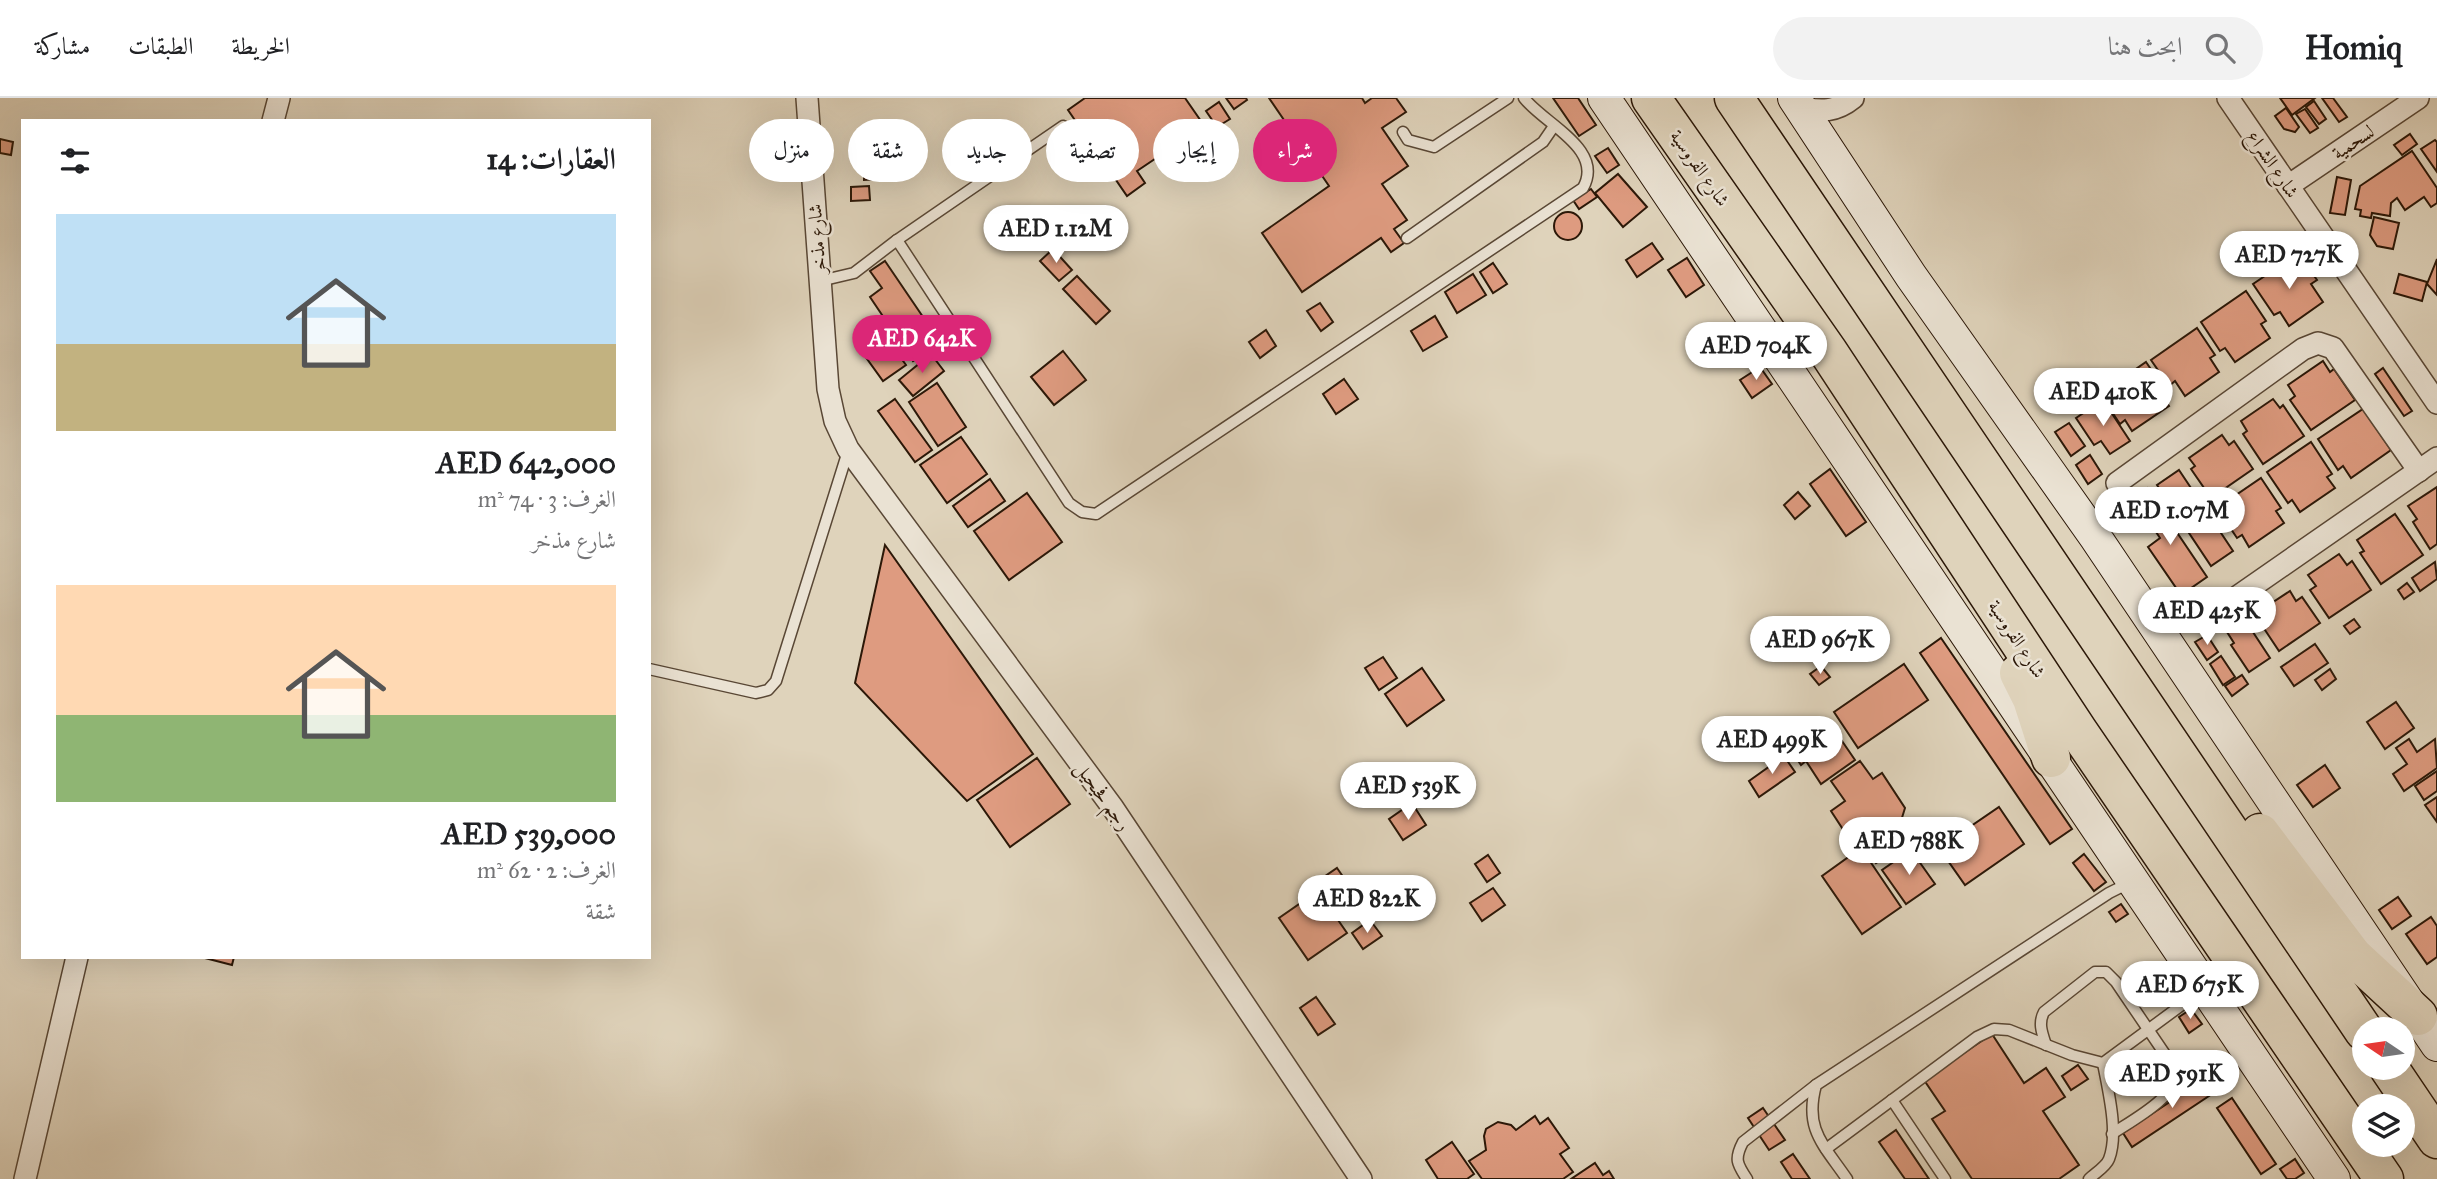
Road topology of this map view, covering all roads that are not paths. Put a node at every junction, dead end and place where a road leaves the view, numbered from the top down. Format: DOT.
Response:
graph roads {
  1 [pos="279,98"];
  2 [pos="807,98"];
  3 [pos="1508,98"];
  4 [pos="1524,98"];
  5 [pos="1604,98"];
  6 [pos="1651,98"];
  7 [pos="1734,98"];
  8 [pos="2228,98"];
  9 [pos="2417,98"];
  10 [pos="1797,103"];
  11 [pos="1846,103"];
  12 [pos="274,119"];
  13 [pos="1554,126"];
  14 [pos="1403,132"];
  15 [pos="1046,138"];
  16 [pos="1833,157"];
  17 [pos="2288,186"];
  18 [pos="1407,238"];
  19 [pos="897,240"];
  20 [pos="820,281"];
  21 [pos="1829,353"];
  22 [pos="2437,403"];
  23 [pos="835,421"];
  24 [pos="848,449"];
  25 [pos="2437,458"];
  26 [pos="2419,471"];
  27 [pos="2117,483"];
  28 [pos="2211,615"];
  29 [pos="651,669"];
  30 [pos="2140,697"];
  31 [pos="2050,758"];
  32 [pos="2132,881"];
  33 [pos="77,959"];
  34 [pos="2204,989"];
  35 [pos="2355,1017"];
  36 [pos="2149,1029"];
  37 [pos="2428,1030"];
  38 [pos="2046,1045"];
  39 [pos="2103,1063"];
  40 [pos="2308,1069"];
  41 [pos="2397,1080"];
  42 [pos="1816,1085"];
  43 [pos="1892,1100"];
  44 [pos="2112,1134"];
  45 [pos="2437,1139"];
  46 [pos="1826,1149"];
  47 [pos="25,1179"];
  48 [pos="1361,1179"];
  49 [pos="1747,1179"];
  50 [pos="1847,1179"];
  51 [pos="1945,1179"];
  52 [pos="2089,1179"];
  53 [pos="2334,1179"];
  54 [pos="2363,1179"];
  55 [pos="2384,1179"];
  1 -- 12 [label="street"];
  2 -- 20 [label="street, شارع مذخر"];
  3 -- 14 [label="lane"];
  4 -- 13 [label="lane"];
  5 -- 31 [label="main road, شارع الفروسية"];
  6 -- 21 [label="highway, شارع الفروسية"];
  7 -- 30 [label="highway"];
  8 -- 17 [label="street, شارع الشراع"];
  9 -- 17 [label="street, لسحمية"];
  10 -- 11 [label="street"];
  10 -- 16 [label="main road"];
  11 -- 16 [label="street"];
  13 -- 18 [label="lane"];
  13 -- 19 [label="lane"];
  15 -- 19 [label="lane"];
  16 -- 37 [label="main road"];
  17 -- 22 [label="street, شارع الشراع"];
  19 -- 20 [label="lane"];
  20 -- 23 [label="street, شارع مذخر"];
  21 -- 31 [label="highway"];
  21 -- 40 [label="highway, شارع الفروسية"];
  23 -- 24 [label="street, رجم فحيحيل"];
  24 -- 29 [label="lane"];
  24 -- 48 [label="street, رجم فحيحيل"];
  25 -- 26 [label="street"];
  26 -- 27 [label="street"];
  26 -- 28 [label="street"];
  30 -- 35 [label="highway"];
  30 -- 37 [label="highway"];
  31 -- 32 [label="main road, شارع الفروسية"];
  32 -- 34 [label="main road, شارع الفروسية"];
  32 -- 42 [label="lane"];
  33 -- 47 [label="street"];
  34 -- 36 [label="lane"];
  34 -- 53 [label="main road, شارع الفروسية"];
  36 -- 38 [label="lane"];
  36 -- 39 [label="lane"];
  36 -- 44 [label="lane"];
  38 -- 39 [label="lane"];
  38 -- 43 [label="lane"];
  39 -- 44 [label="lane"];
  40 -- 54 [label="highway"];
  40 -- 55 [label="highway, شارع الفروسية"];
  41 -- 45 [label="highway"];
  42 -- 46 [label="lane"];
  42 -- 49 [label="lane"];
  43 -- 46 [label="lane"];
  43 -- 51 [label="lane"];
  44 -- 52 [label="lane"];
  46 -- 50 [label="lane"];
}
